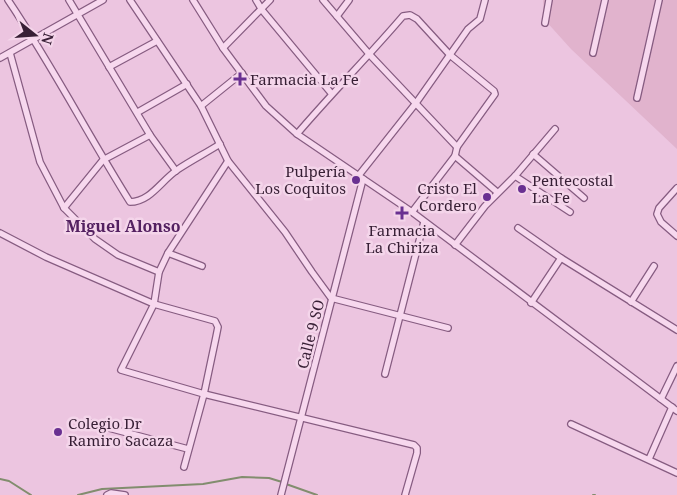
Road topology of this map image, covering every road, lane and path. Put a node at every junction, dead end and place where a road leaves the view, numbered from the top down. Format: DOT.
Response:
graph roads {
  1 [pos="8,0"];
  2 [pos="69,0"];
  3 [pos="103,0"];
  4 [pos="130,0"];
  5 [pos="193,0"];
  6 [pos="256,0"];
  7 [pos="270,0"];
  8 [pos="324,0"];
  9 [pos="349,0"];
  10 [pos="485,0"];
  11 [pos="550,0"];
  12 [pos="605,0"];
  13 [pos="659,0"];
  14 [pos="262,10"];
  15 [pos="78,14"];
  16 [pos="337,16"];
  17 [pos="545,23"];
  18 [pos="34,39"];
  19 [pos="158,41"];
  20 [pos="224,48"];
  21 [pos="10,53"];
  22 [pos="593,53"];
  23 [pos="450,54"];
  24 [pos="370,55"];
  25 [pos="0,58"];
  26 [pos="109,67"];
  27 [pos="242,73"];
  28 [pos="186,84"];
  29 [pos="331,93"];
  30 [pos="637,98"];
  31 [pos="416,103"];
  32 [pos="201,106"];
  33 [pos="138,112"];
  34 [pos="555,129"];
  35 [pos="296,134"];
  36 [pos="150,135"];
  37 [pos="220,144"];
  38 [pos="457,147"];
  39 [pos="533,154"];
  40 [pos="455,156"];
  41 [pos="103,160"];
  42 [pos="228,161"];
  43 [pos="176,171"];
  44 [pos="515,176"];
  45 [pos="361,177"];
  46 [pos="677,188"];
  47 [pos="497,192"];
  48 [pos="584,198"];
  49 [pos="64,208"];
  50 [pos="412,212"];
  51 [pos="570,212"];
  52 [pos="424,222"];
  53 [pos="518,228"];
  54 [pos="0,233"];
  55 [pos="677,236"];
  56 [pos="454,245"];
  57 [pos="168,253"];
  58 [pos="562,258"];
  59 [pos="202,266"];
  60 [pos="654,266"];
  61 [pos="159,272"];
  62 [pos="331,298"];
  63 [pos="631,302"];
  64 [pos="531,303"];
  65 [pos="154,304"];
  66 [pos="400,316"];
  67 [pos="448,328"];
  68 [pos="677,330"];
  69 [pos="677,366"];
  70 [pos="384,374"];
  71 [pos="204,394"];
  72 [pos="661,399"];
  73 [pos="675,409"];
  74 [pos="302,417"];
  75 [pos="90,423"];
  76 [pos="571,424"];
  77 [pos="188,449"];
  78 [pos="649,459"];
  79 [pos="184,467"];
  80 [pos="677,472"];
  81 [pos="281,494"];
  82 [pos="106,495"];
  83 [pos="125,495"];
  84 [pos="405,495"];
  1 -- 18 [label="street"];
  2 -- 15 [label="street"];
  3 -- 15 [label="street"];
  4 -- 19 [label="street"];
  5 -- 20 [label="street"];
  6 -- 14 [label="street"];
  7 -- 14 [label="street"];
  8 -- 16 [label="street"];
  9 -- 16 [label="street"];
  10 -- 23 [label="street"];
  11 -- 17 [label="street"];
  12 -- 22 [label="street"];
  13 -- 30 [label="street"];
  14 -- 20 [label="street"];
  14 -- 29 [label="street"];
  15 -- 18 [label="street"];
  15 -- 26 [label="street"];
  16 -- 24 [label="street"];
  18 -- 21 [label="street"];
  18 -- 41 [label="street"];
  19 -- 26 [label="street"];
  19 -- 28 [label="street"];
  20 -- 27 [label="street"];
  21 -- 25 [label="street"];
  21 -- 49 [label="street"];
  23 -- 24 [label="street"];
  23 -- 31 [label="street"];
  23 -- 38 [label="street"];
  24 -- 29 [label="street"];
  24 -- 31 [label="street"];
  26 -- 33 [label="street"];
  27 -- 32 [label="street"];
  27 -- 35 [label="street"];
  28 -- 32 [label="street"];
  28 -- 33 [label="street"];
  29 -- 35 [label="street"];
  31 -- 38 [label="street"];
  31 -- 45 [label="street"];
  32 -- 37 [label="street"];
  33 -- 36 [label="street"];
  34 -- 39 [label="street"];
  35 -- 45 [label="street"];
  36 -- 41 [label="street"];
  36 -- 43 [label="street"];
  37 -- 42 [label="street"];
  37 -- 43 [label="street"];
  38 -- 40 [label="street"];
  39 -- 44 [label="street"];
  39 -- 48 [label="street"];
  40 -- 47 [label="street"];
  40 -- 50 [label="street"];
  41 -- 43 [label="street"];
  41 -- 49 [label="street"];
  42 -- 57 [label="street"];
  42 -- 62 [label="street"];
  44 -- 47 [label="street"];
  44 -- 51 [label="street"];
  45 -- 50 [label="street"];
  45 -- 62 [label="street, Calle 9 SO"];
  46 -- 55 [label="street"];
  47 -- 56 [label="street"];
  49 -- 61 [label="street"];
  50 -- 52 [label="street"];
  52 -- 56 [label="street"];
  52 -- 66 [label="street"];
  53 -- 58 [label="street"];
  54 -- 65 [label="street"];
  56 -- 64 [label="street"];
  57 -- 59 [label="street"];
  57 -- 61 [label="street"];
  58 -- 63 [label="street"];
  58 -- 64 [label="street"];
  60 -- 63 [label="street"];
  61 -- 65 [label="street"];
  62 -- 66 [label="street"];
  62 -- 74 [label="street, Calle 9 SO"];
  63 -- 68 [label="street"];
  64 -- 72 [label="street"];
  65 -- 71 [label="street"];
  65 -- 71 [label="street"];
  66 -- 67 [label="street"];
  66 -- 70 [label="street"];
  69 -- 72 [label="street"];
  71 -- 74 [label="street"];
  71 -- 77 [label="street"];
  72 -- 73 [label="street"];
  73 -- 78 [label="street"];
  74 -- 81 [label="street, Calle 9 SO"];
  74 -- 84 [label="street"];
  75 -- 77 [label="street"];
  76 -- 78 [label="street"];
  77 -- 79 [label="street"];
  78 -- 80 [label="street"];
  82 -- 83 [label="street"];
}
